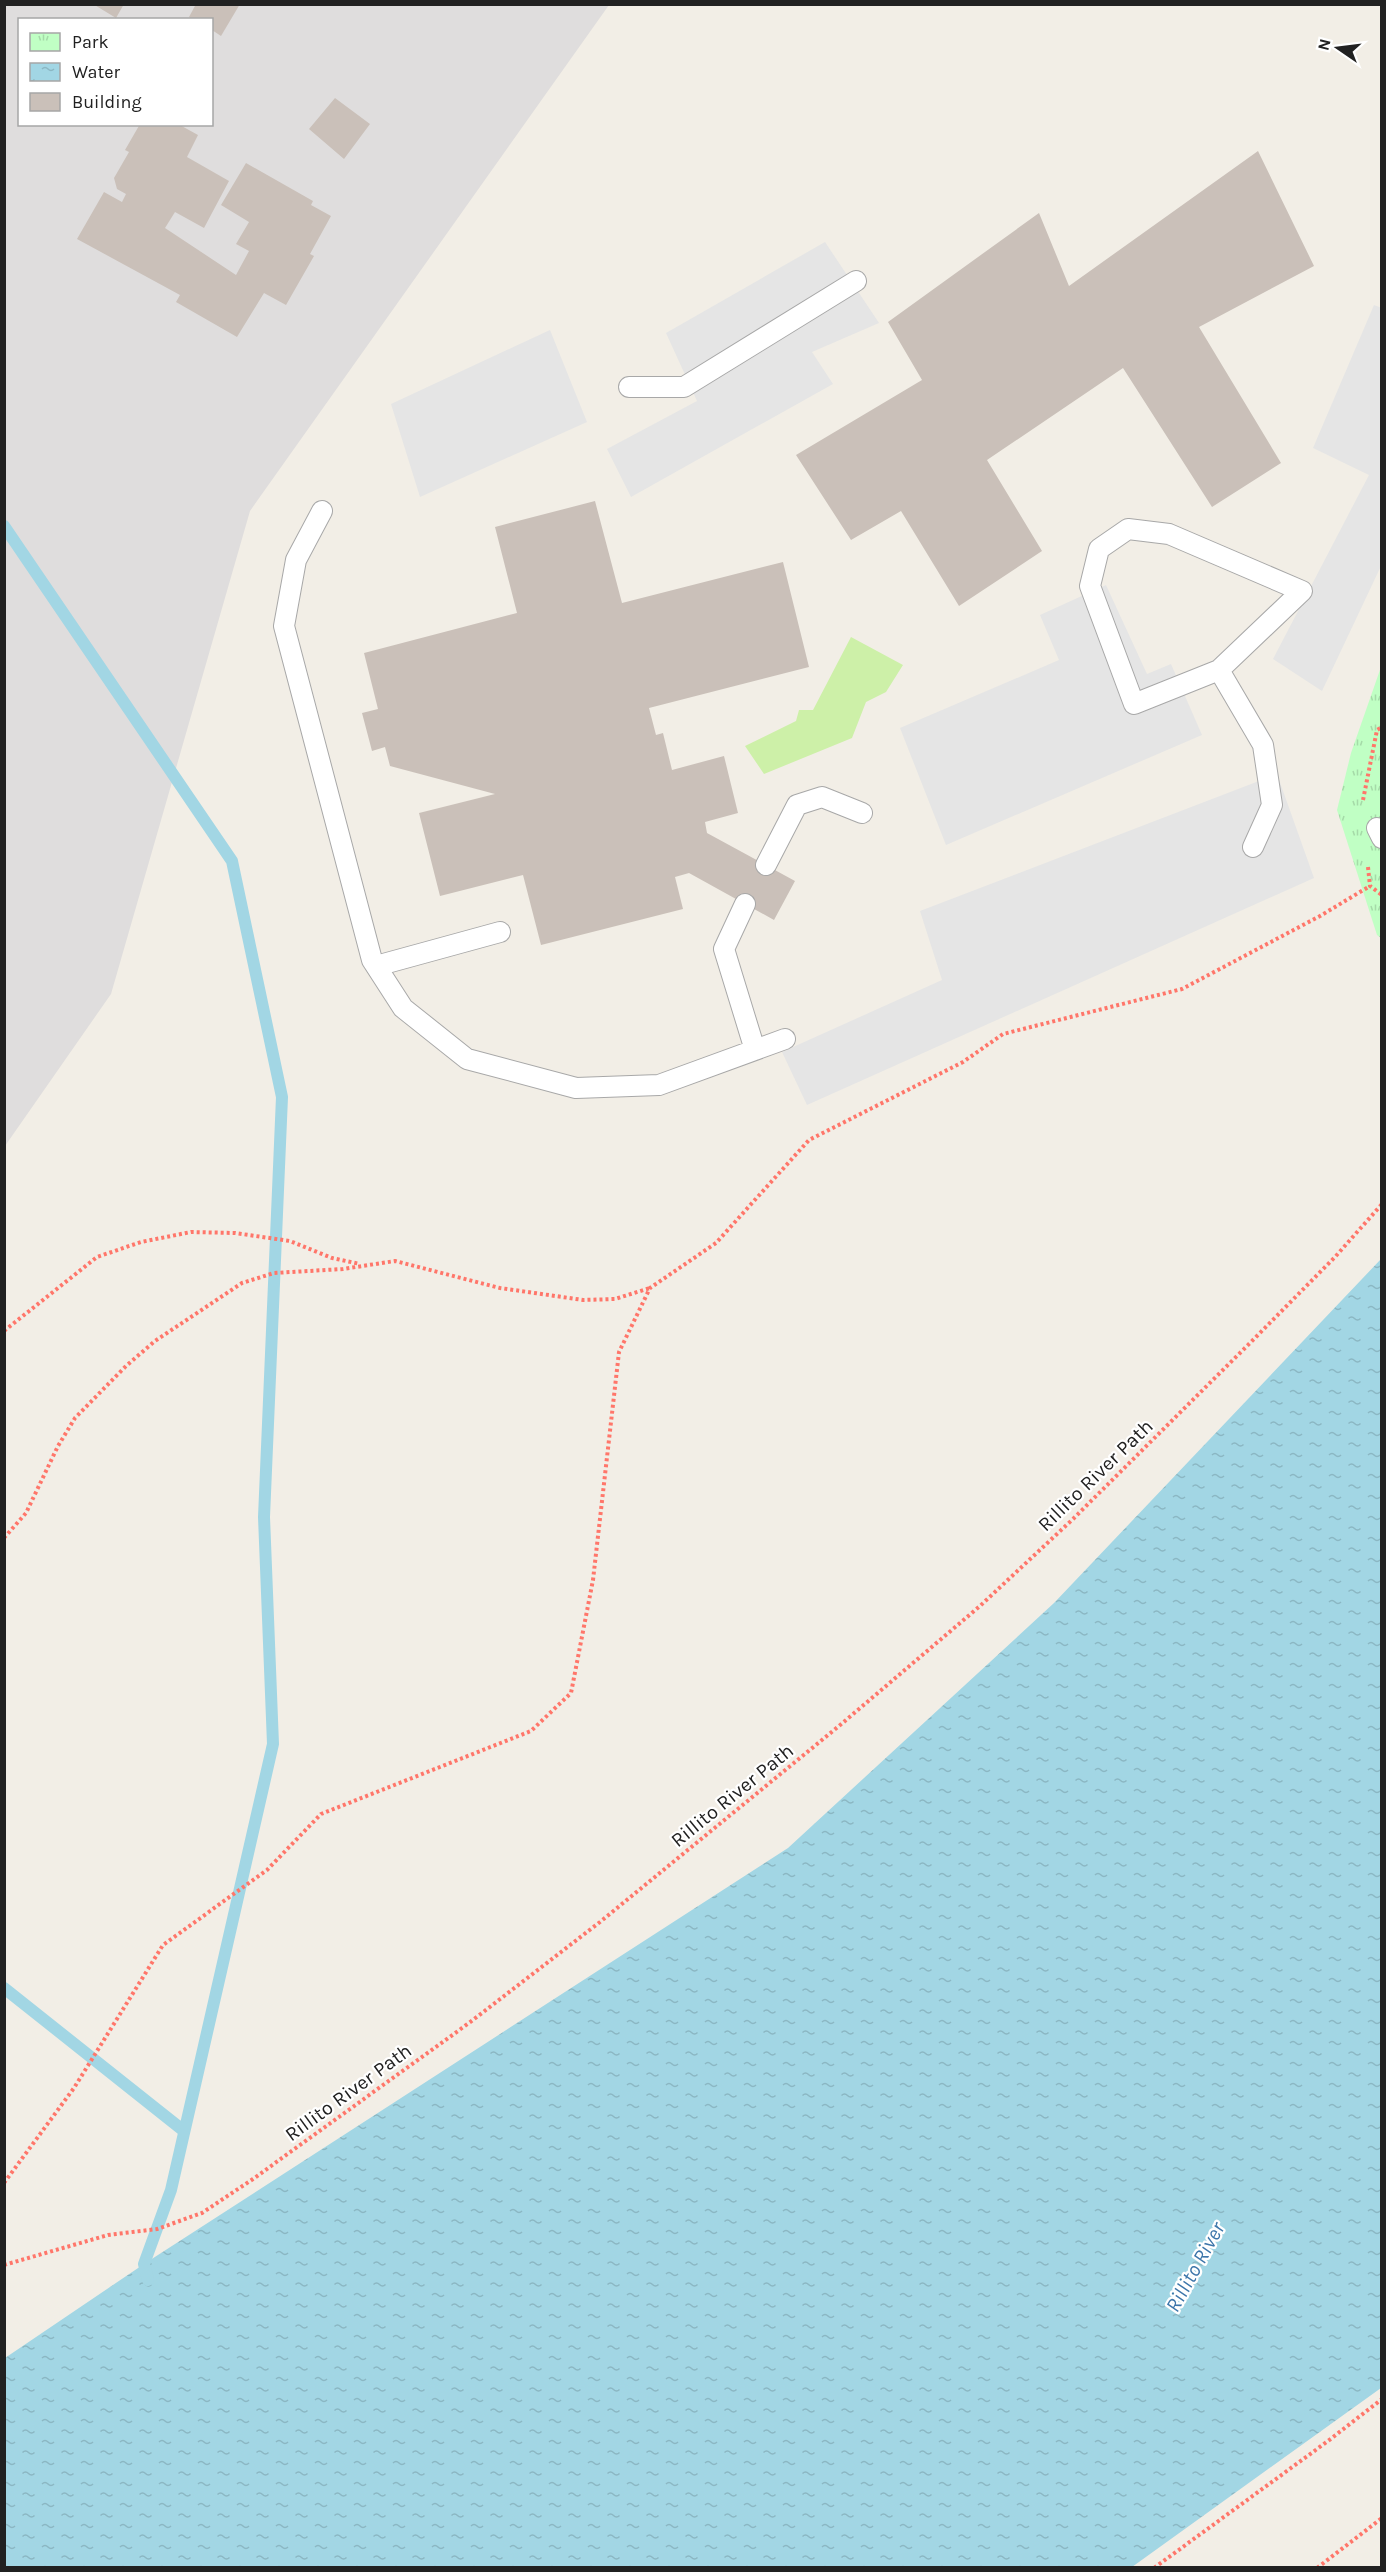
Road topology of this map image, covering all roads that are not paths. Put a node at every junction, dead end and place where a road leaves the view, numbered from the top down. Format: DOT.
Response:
graph roads {
  1 [pos="856,281"];
  2 [pos="629,387"];
  3 [pos="322,511"];
  4 [pos="1219,670"];
  5 [pos="862,813"];
  6 [pos="1253,848"];
  7 [pos="766,865"];
  8 [pos="745,904"];
  9 [pos="500,932"];
  10 [pos="376,966"];
  11 [pos="785,1039"];
  12 [pos="755,1050"];
  1 -- 2 [label="lane"];
  3 -- 10 [label="lane"];
  4 -- 4 [label="lane"];
  4 -- 6 [label="lane"];
  5 -- 7 [label="lane"];
  8 -- 12 [label="lane"];
  9 -- 10 [label="lane"];
  10 -- 12 [label="lane"];
  11 -- 12 [label="lane"];
}
